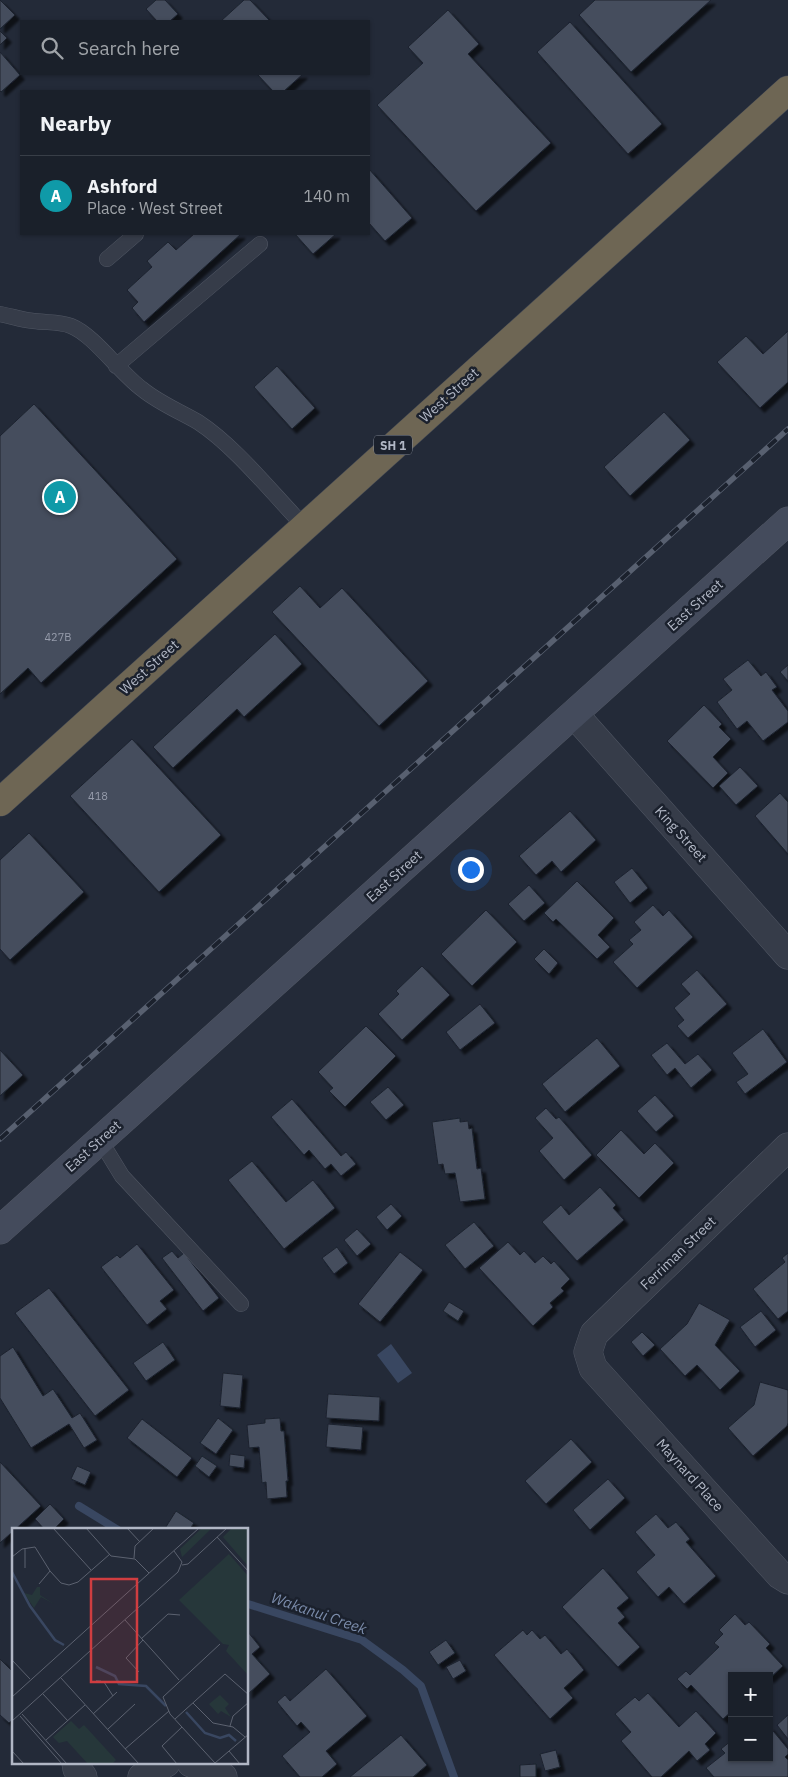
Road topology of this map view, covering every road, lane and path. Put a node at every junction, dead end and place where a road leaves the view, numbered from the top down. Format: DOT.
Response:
graph roads {
  1 [pos="788,90"];
  2 [pos="135,235"];
  3 [pos="260,244"];
  4 [pos="107,259"];
  5 [pos="0,314"];
  6 [pos="116,366"];
  7 [pos="788,520"];
  8 [pos="304,526"];
  9 [pos="574,714"];
  10 [pos="0,802"];
  11 [pos="788,955"];
  12 [pos="100,1140"];
  13 [pos="788,1148"];
  14 [pos="0,1230"];
  15 [pos="241,1304"];
  16 [pos="594,1368"];
  17 [pos="788,1580"];
  18 [pos="76,1764"];
  19 [pos="164,1764"];
  20 [pos="194,1764"];
  21 [pos="83,1777"];
  22 [pos="142,1777"];
  23 [pos="223,1777"];
  1 -- 8 [label="highway, West Street / SH 1"];
  2 -- 4 [label="lane"];
  3 -- 6 [label="lane"];
  5 -- 6 [label="lane"];
  6 -- 8 [label="lane"];
  7 -- 9 [label="main road, East Street"];
  8 -- 10 [label="highway, West Street / SH 1"];
  9 -- 11 [label="street, King Street"];
  9 -- 12 [label="main road, East Street"];
  12 -- 14 [label="main road, East Street"];
  12 -- 15 [label="lane"];
  13 -- 16 [label="street, Ferriman Street"];
  16 -- 17 [label="street, Maynard Place"];
  18 -- 21 [label="street"];
  19 -- 22 [label="street"];
  20 -- 23 [label="street"];
}
